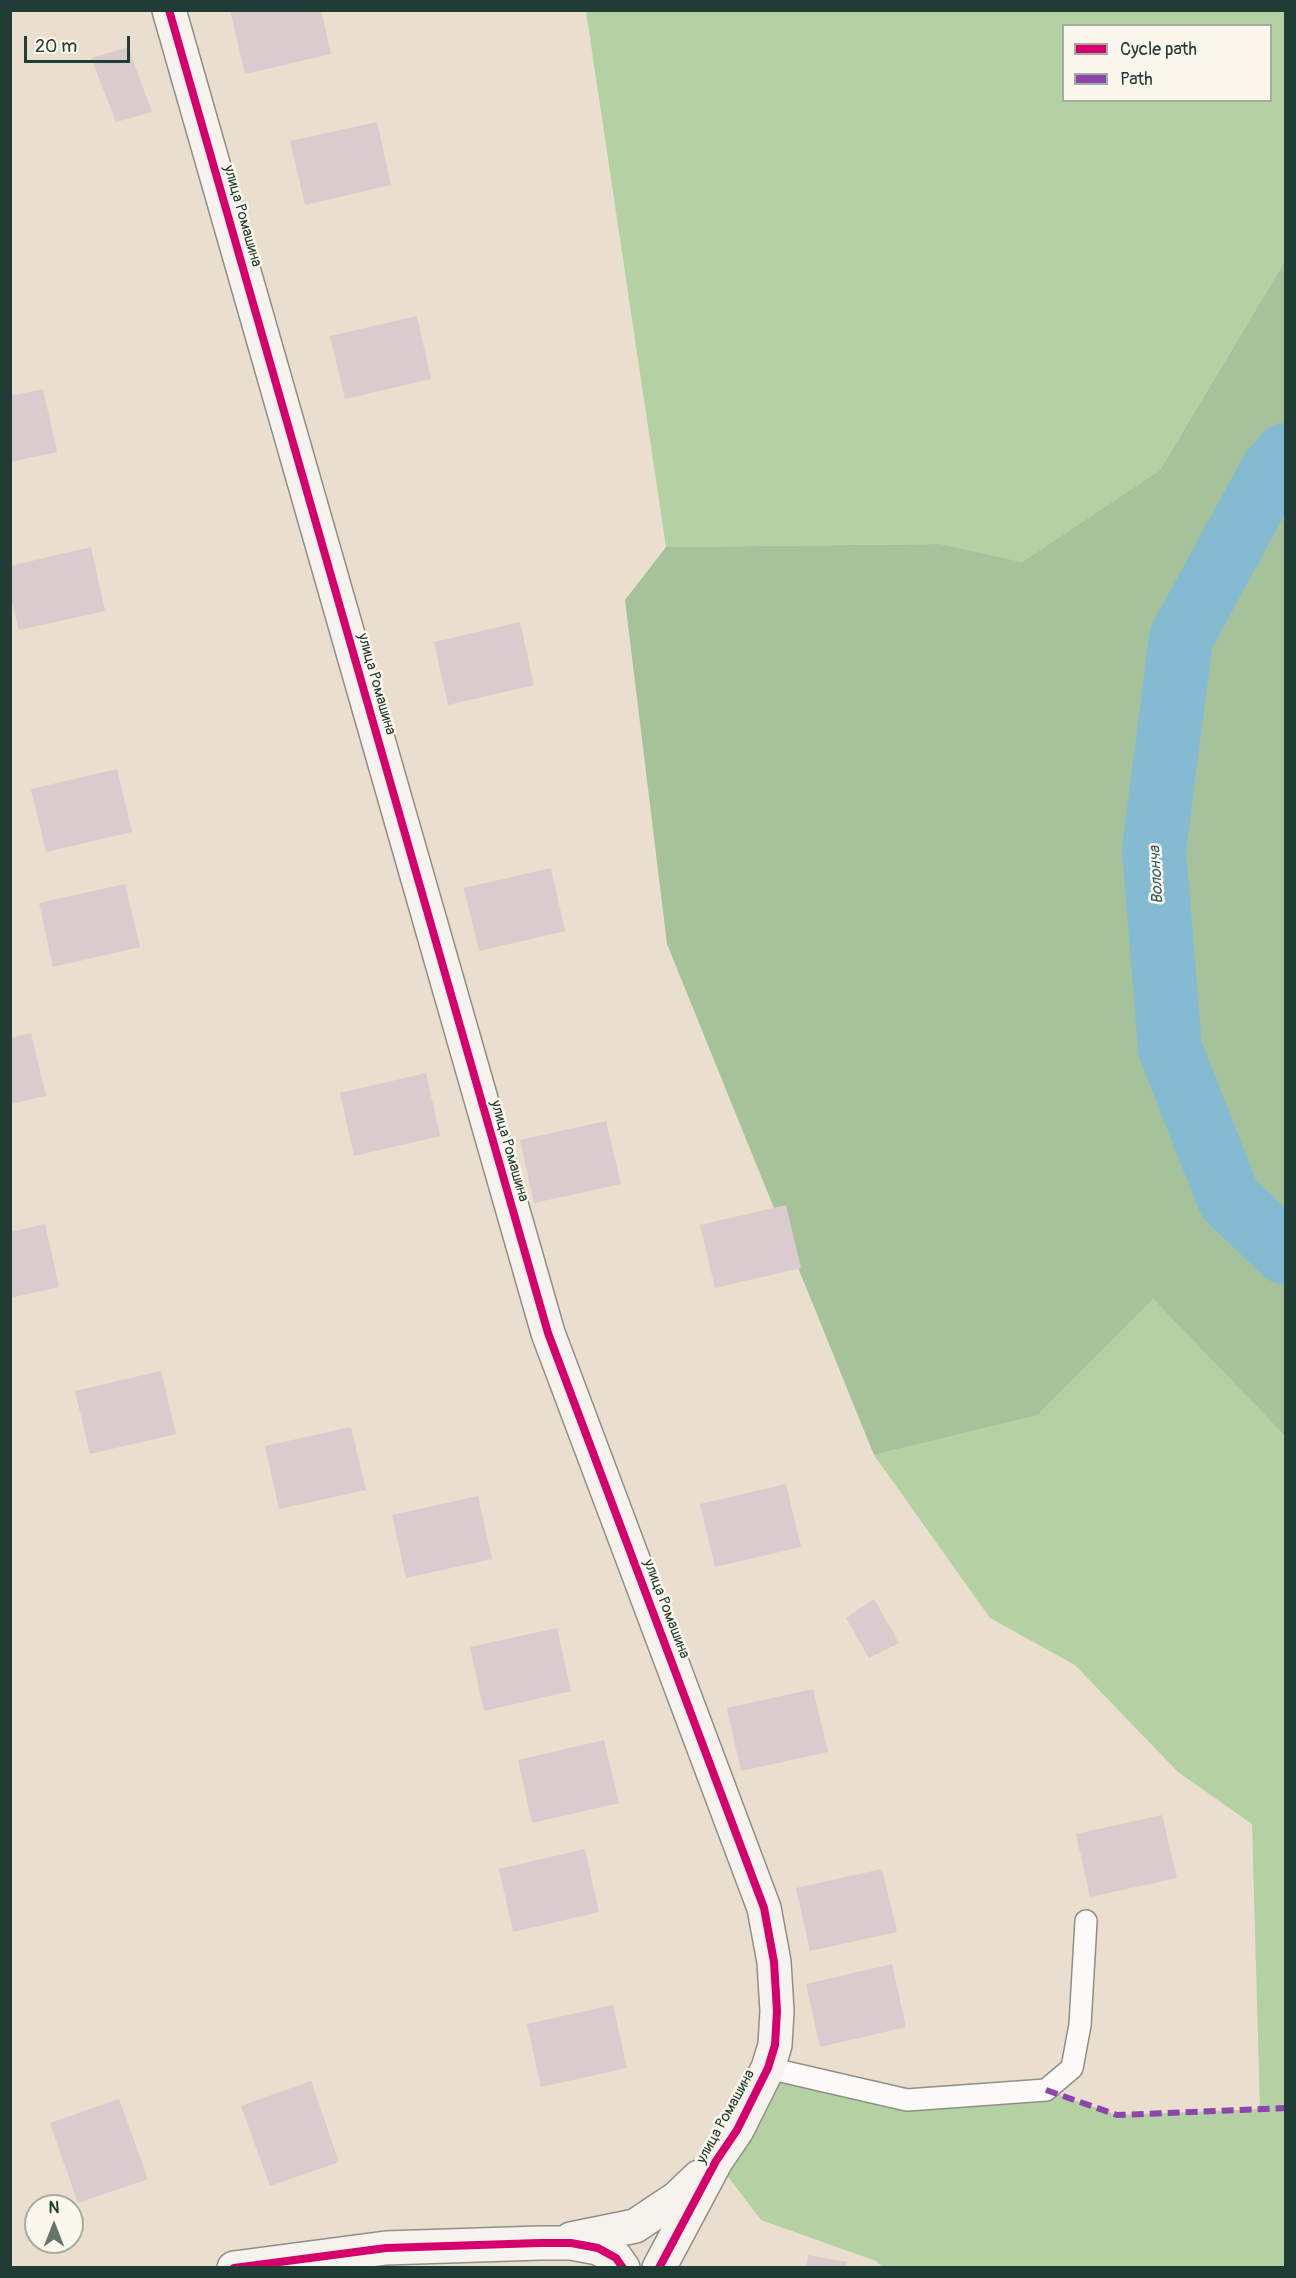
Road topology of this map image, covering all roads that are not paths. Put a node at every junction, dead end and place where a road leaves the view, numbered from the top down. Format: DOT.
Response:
graph roads {
  1 [pos="169,10"];
  2 [pos="1086,1921"];
  3 [pos="768,2068"];
  4 [pos="716,2161"];
  5 [pos="540,2243"];
  6 [pos="234,2268"];
  7 [pos="623,2268"];
  8 [pos="659,2268"];
  1 -- 3 [label="street, улица Ромашина"];
  2 -- 3 [label="lane"];
  3 -- 4 [label="street, улица Ромашина"];
  4 -- 5 [label="street"];
  4 -- 8 [label="street, улица Ромашина"];
  5 -- 6 [label="street"];
  5 -- 7 [label="street"];
}
